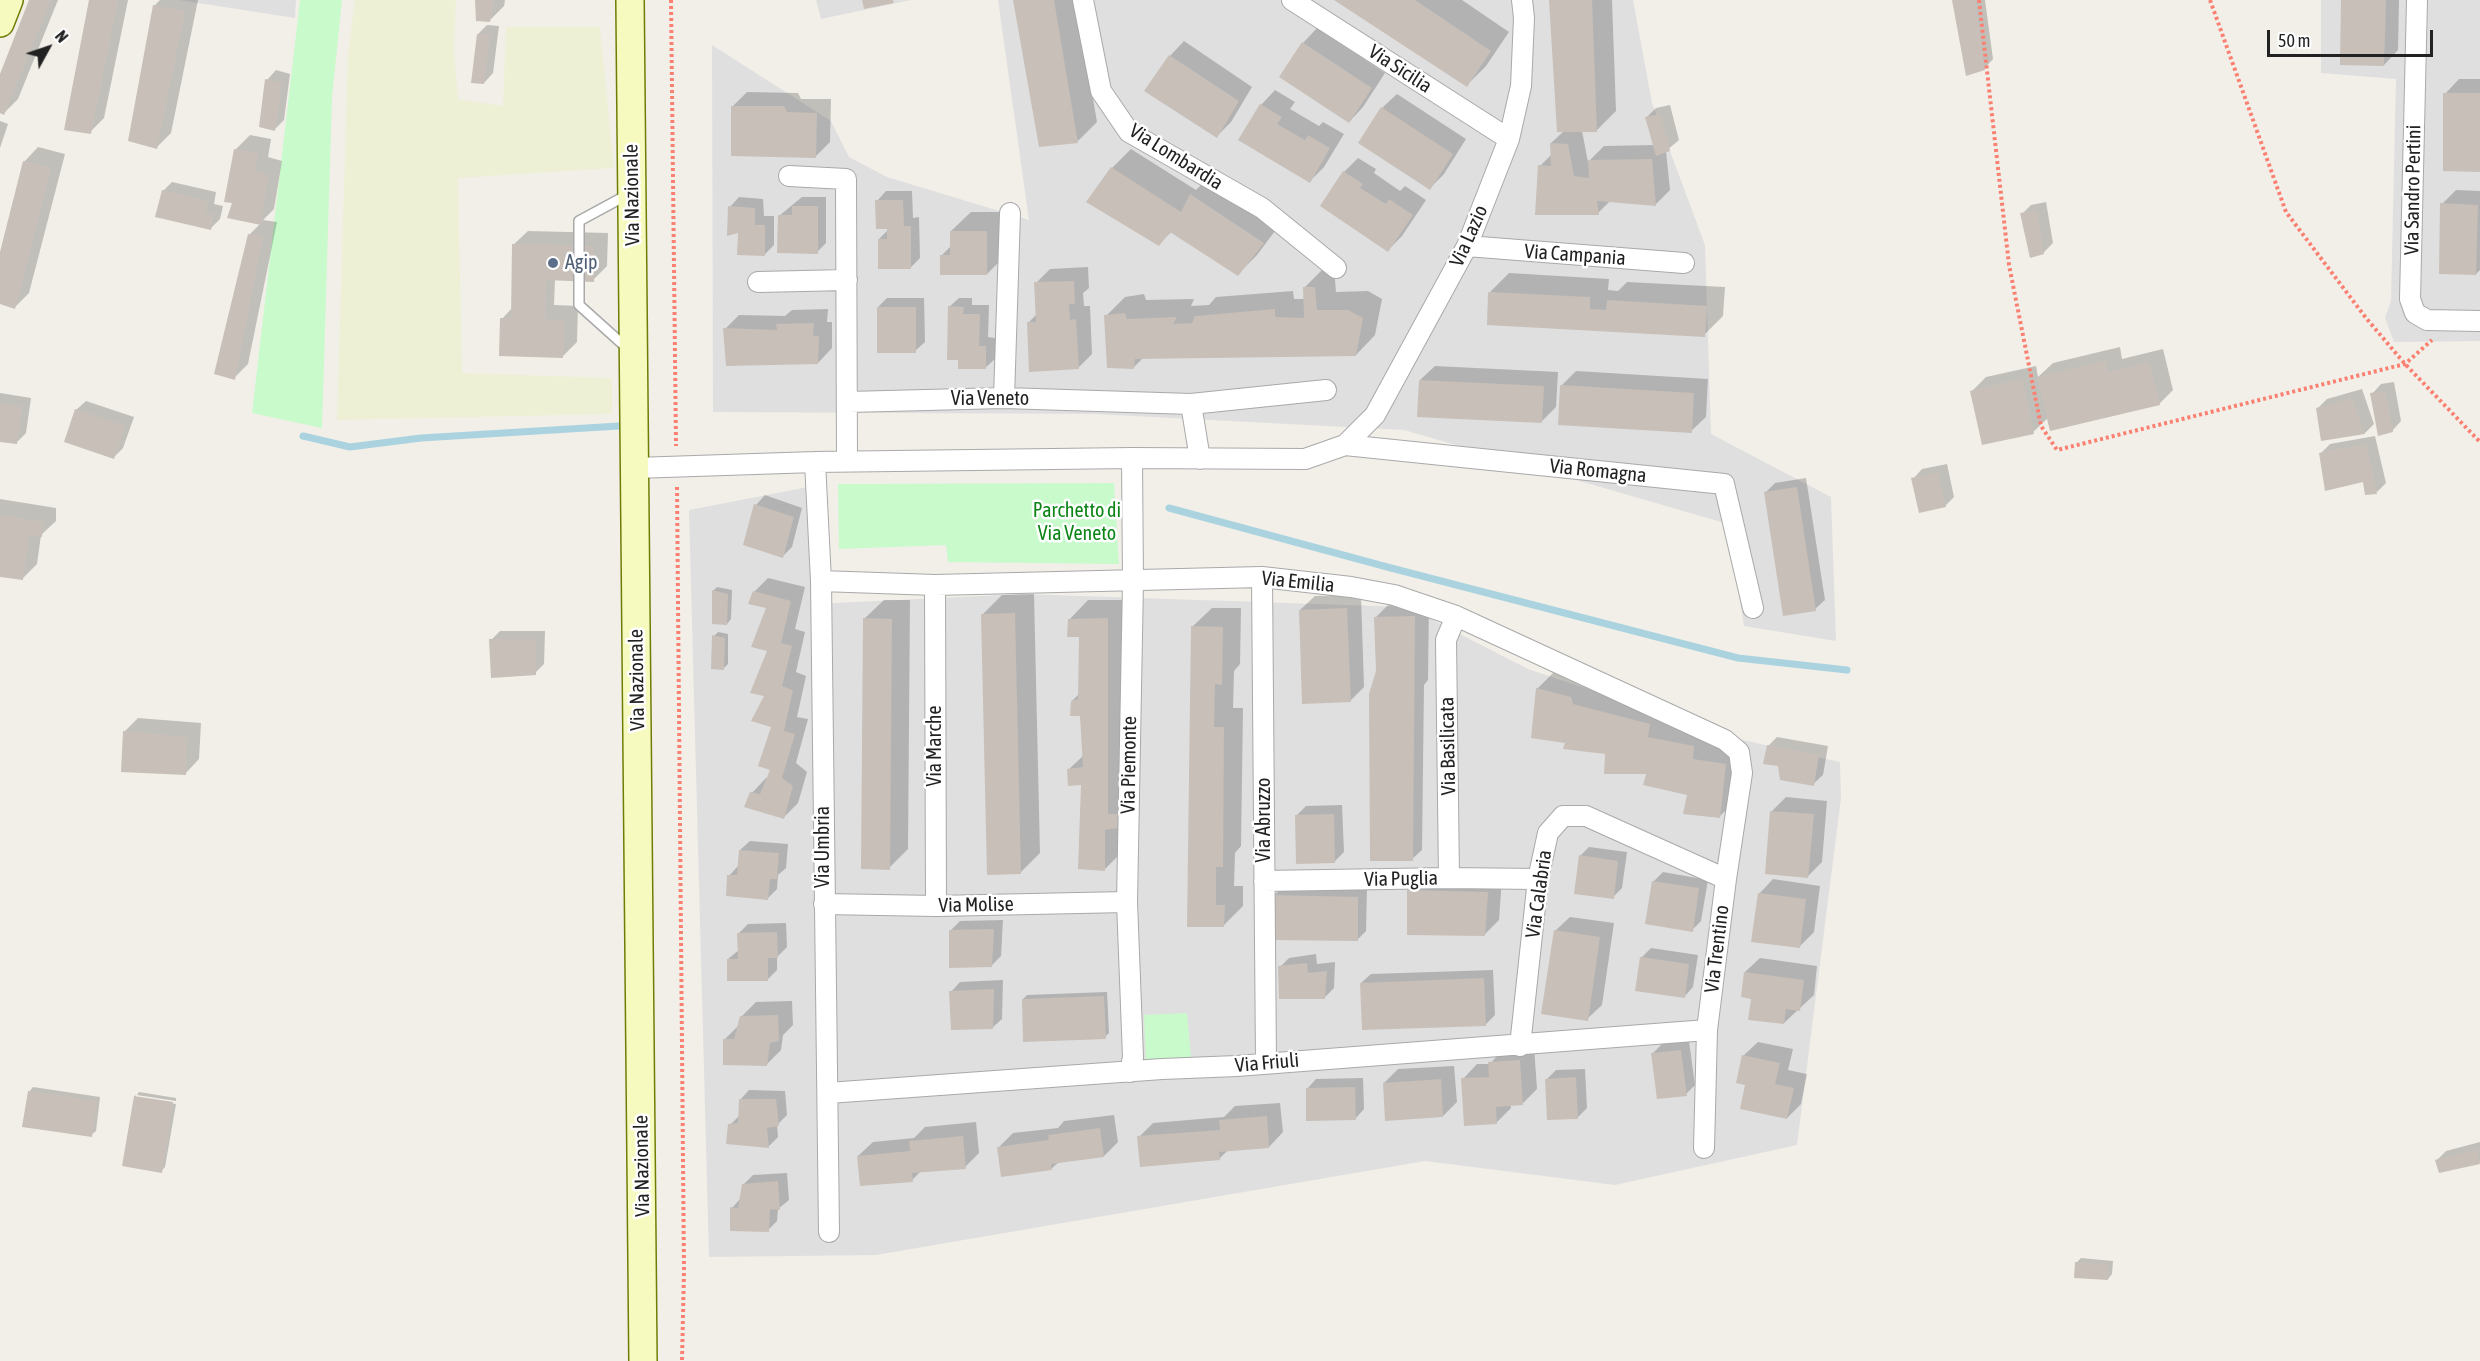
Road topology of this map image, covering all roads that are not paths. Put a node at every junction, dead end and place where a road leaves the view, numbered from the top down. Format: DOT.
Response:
graph roads {
  1 [pos="9,0"];
  2 [pos="630,0"];
  3 [pos="1083,0"];
  4 [pos="1292,0"];
  5 [pos="1522,0"];
  6 [pos="2417,0"];
  7 [pos="0,23"];
  8 [pos="1509,139"];
  9 [pos="789,176"];
  10 [pos="632,193"];
  11 [pos="1010,213"];
  12 [pos="1467,246"];
  13 [pos="1684,262"];
  14 [pos="1336,268"];
  15 [pos="847,280"];
  16 [pos="758,282"];
  17 [pos="2480,321"];
  18 [pos="634,355"];
  19 [pos="1326,390"];
  20 [pos="1004,398"];
  21 [pos="848,402"];
  22 [pos="1191,404"];
  23 [pos="1345,445"];
  24 [pos="1132,458"];
  25 [pos="1200,459"];
  26 [pos="847,461"];
  27 [pos="815,462"];
  28 [pos="636,468"];
  29 [pos="1262,577"];
  30 [pos="821,581"];
  31 [pos="1133,582"];
  32 [pos="935,585"];
  33 [pos="1753,608"];
  34 [pos="1456,616"];
  35 [pos="1739,752"];
  36 [pos="1449,878"];
  37 [pos="1538,879"];
  38 [pos="1726,879"];
  39 [pos="1264,881"];
  40 [pos="1127,902"];
  41 [pos="824,904"];
  42 [pos="936,906"];
  43 [pos="1707,1030"];
  44 [pos="1520,1046"];
  45 [pos="1266,1062"];
  46 [pos="1130,1072"];
  47 [pos="828,1093"];
  48 [pos="1704,1148"];
  49 [pos="830,1233"];
  50 [pos="643,1361"];
  1 -- 7 [label="main road"];
  2 -- 10 [label="main road, Via Nazionale"];
  3 -- 14 [label="street, Via Lombardia"];
  4 -- 8 [label="street, Via Sicilia"];
  5 -- 8 [label="street, Via Lazio"];
  6 -- 17 [label="street, Via Sandro Pertini"];
  8 -- 12 [label="street, Via Lazio"];
  9 -- 15 [label="street"];
  10 -- 18 [label="main road, Via Nazionale"];
  10 -- 18 [label="lane"];
  11 -- 20 [label="street"];
  12 -- 13 [label="street, Via Campania"];
  12 -- 23 [label="street, Via Lazio"];
  15 -- 16 [label="street"];
  15 -- 21 [label="street"];
  18 -- 28 [label="main road, Via Nazionale"];
  19 -- 22 [label="street, Via Veneto"];
  20 -- 21 [label="street, Via Veneto"];
  20 -- 22 [label="street, Via Veneto"];
  21 -- 26 [label="street"];
  22 -- 25 [label="street"];
  23 -- 25 [label="street"];
  23 -- 33 [label="street, Via Romagna"];
  24 -- 25 [label="street"];
  24 -- 26 [label="street"];
  24 -- 31 [label="street, Via Piemonte"];
  26 -- 27 [label="street"];
  27 -- 28 [label="street"];
  27 -- 30 [label="street, Via Umbria"];
  28 -- 50 [label="main road, Via Nazionale"];
  29 -- 31 [label="street, Via Emilia"];
  29 -- 34 [label="street, Via Emilia"];
  29 -- 39 [label="street, Via Abruzzo"];
  30 -- 32 [label="street, Via Emilia"];
  30 -- 41 [label="street, Via Umbria"];
  31 -- 32 [label="street, Via Emilia"];
  31 -- 40 [label="street, Via Piemonte"];
  32 -- 42 [label="street, Via Marche"];
  34 -- 35 [label="street, Via Emilia"];
  34 -- 36 [label="street, Via Basilicata"];
  35 -- 38 [label="street, Via Trentino"];
  36 -- 37 [label="street, Via Puglia"];
  36 -- 39 [label="street, Via Puglia"];
  37 -- 38 [label="street, Via Calabria"];
  37 -- 44 [label="street, Via Calabria"];
  38 -- 43 [label="street, Via Trentino"];
  39 -- 45 [label="street, Via Abruzzo"];
  40 -- 42 [label="street, Via Molise"];
  40 -- 46 [label="street, Via Piemonte"];
  41 -- 42 [label="street, Via Molise"];
  41 -- 47 [label="street, Via Umbria"];
  43 -- 44 [label="street, Via Friuli"];
  43 -- 48 [label="street, Via Trentino"];
  44 -- 45 [label="street, Via Friuli"];
  45 -- 46 [label="street, Via Friuli"];
  46 -- 47 [label="street, Via Friuli"];
  47 -- 49 [label="street, Via Umbria"];
}
